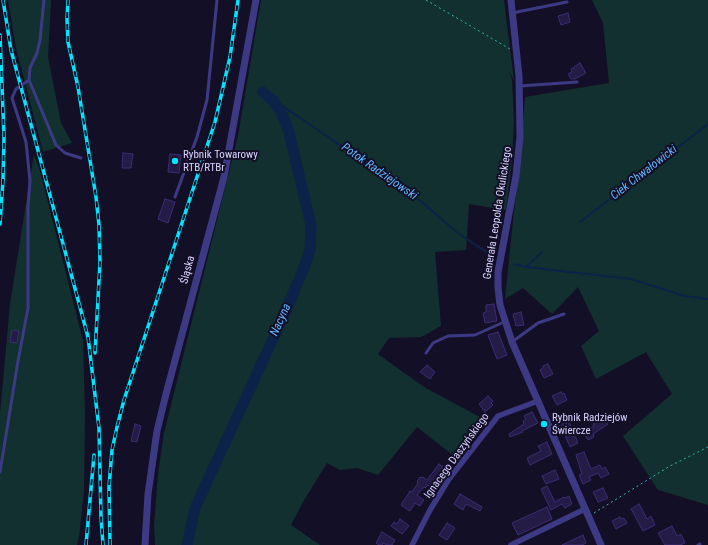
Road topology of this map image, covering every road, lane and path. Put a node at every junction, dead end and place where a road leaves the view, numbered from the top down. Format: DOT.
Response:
graph roads {
  1 [pos="44,0"];
  2 [pos="217,0"];
  3 [pos="256,0"];
  4 [pos="426,0"];
  5 [pos="511,0"];
  6 [pos="567,2"];
  7 [pos="512,13"];
  8 [pos="517,53"];
  9 [pos="29,80"];
  10 [pos="577,82"];
  11 [pos="520,86"];
  12 [pos="81,158"];
  13 [pos="175,197"];
  14 [pos="564,314"];
  15 [pos="504,322"];
  16 [pos="512,342"];
  17 [pos="426,353"];
  18 [pos="538,401"];
  19 [pos="708,447"];
  20 [pos="0,472"];
  21 [pos="585,509"];
  22 [pos="588,516"];
  23 [pos="520,543"];
  24 [pos="145,545"];
  25 [pos="412,545"];
  26 [pos="510,545"];
  27 [pos="601,545"];
  1 -- 9 [label="lane"];
  2 -- 13 [label="lane"];
  3 -- 24 [label="street, Śląska"];
  4 -- 8 [label="path"];
  5 -- 7 [label="street, Generała Leopolda Okulickiego"];
  6 -- 7 [label="lane"];
  7 -- 8 [label="street, Generała Leopolda Okulickiego"];
  8 -- 11 [label="street, Generała Leopolda Okulickiego"];
  9 -- 12 [label="lane"];
  9 -- 20 [label="lane"];
  10 -- 11 [label="lane"];
  11 -- 15 [label="street, Generała Leopolda Okulickiego"];
  14 -- 16 [label="lane"];
  15 -- 16 [label="street, Generała Leopolda Okulickiego"];
  15 -- 17 [label="lane"];
  16 -- 18 [label="street, Generała Leopolda Okulickiego"];
  18 -- 21 [label="street, Generała Leopolda Okulickiego"];
  18 -- 25 [label="street, Ignacego Daszyńskiego"];
  19 -- 22 [label="path"];
  21 -- 22 [label="street, Generała Leopolda Okulickiego"];
  21 -- 23 [label="street"];
  22 -- 27 [label="street, Generała Leopolda Okulickiego"];
  23 -- 26 [label="street"];
}
